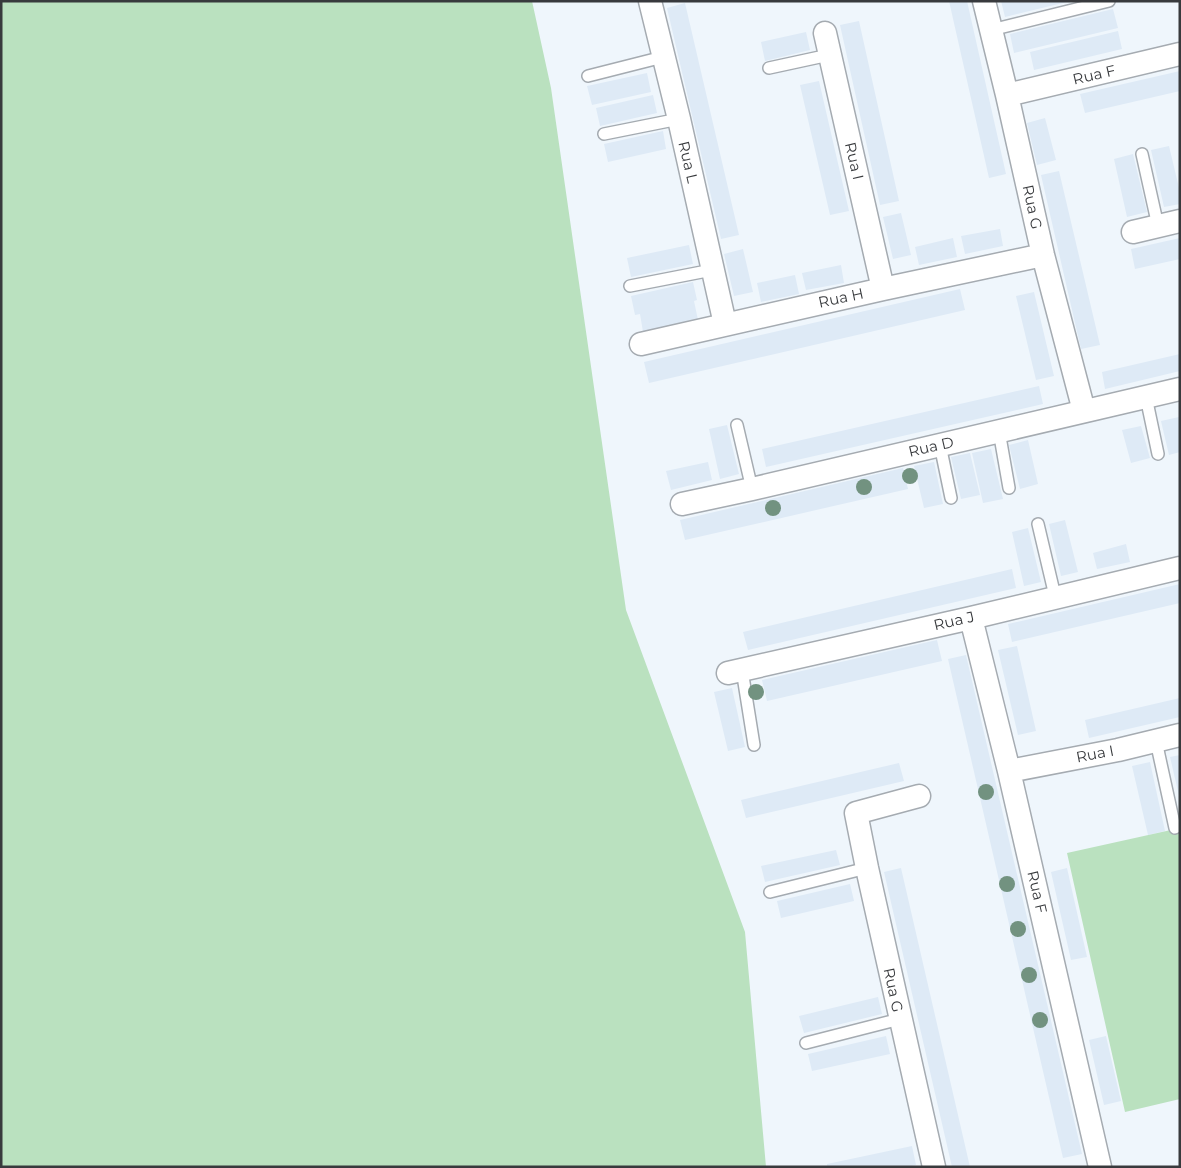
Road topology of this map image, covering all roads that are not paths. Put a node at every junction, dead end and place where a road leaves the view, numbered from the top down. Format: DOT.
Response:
graph roads {
  1 [pos="650,1"];
  2 [pos="984,1"];
  3 [pos="1109,1"];
  4 [pos="990,30"];
  5 [pos="827,44"];
  6 [pos="1180,54"];
  7 [pos="663,57"];
  8 [pos="769,68"];
  9 [pos="588,76"];
  10 [pos="1008,95"];
  11 [pos="678,119"];
  12 [pos="604,134"];
  13 [pos="1142,154"];
  14 [pos="1180,221"];
  15 [pos="1158,226"];
  16 [pos="1134,232"];
  17 [pos="1043,255"];
  18 [pos="712,270"];
  19 [pos="630,286"];
  20 [pos="883,289"];
  21 [pos="725,324"];
  22 [pos="640,344"];
  23 [pos="1180,389"];
  24 [pos="1146,397"];
  25 [pos="1084,411"];
  26 [pos="737,425"];
  27 [pos="999,431"];
  28 [pos="940,445"];
  29 [pos="1158,454"];
  30 [pos="1009,488"];
  31 [pos="752,489"];
  32 [pos="951,498"];
  33 [pos="682,504"];
  34 [pos="1038,524"];
  35 [pos="1180,568"];
  36 [pos="1055,596"];
  37 [pos="971,618"];
  38 [pos="735,672"];
  39 [pos="1180,735"];
  40 [pos="1156,741"];
  41 [pos="754,745"];
  42 [pos="1009,770"];
  43 [pos="919,796"];
  44 [pos="1175,828"];
  45 [pos="867,868"];
  46 [pos="770,892"];
  47 [pos="900,1019"];
  48 [pos="806,1043"];
  49 [pos="934,1167"];
  50 [pos="1100,1167"];
  1 -- 7 [label="street, Rua L"];
  2 -- 4 [label="street, Rua G"];
  3 -- 4 [label="lane"];
  4 -- 10 [label="street, Rua G"];
  5 -- 8 [label="lane"];
  5 -- 20 [label="street, Rua I"];
  6 -- 10 [label="street, Rua F"];
  7 -- 9 [label="lane"];
  7 -- 11 [label="street, Rua L"];
  10 -- 17 [label="street, Rua G"];
  11 -- 12 [label="lane"];
  11 -- 18 [label="street, Rua L"];
  13 -- 15 [label="lane"];
  14 -- 15 [label="street"];
  15 -- 16 [label="street"];
  17 -- 20 [label="street, Rua H"];
  17 -- 25 [label="street, Rua G"];
  18 -- 19 [label="lane"];
  18 -- 21 [label="street, Rua L"];
  20 -- 21 [label="street, Rua H"];
  21 -- 22 [label="street, Rua H"];
  23 -- 24 [label="street, Rua D"];
  24 -- 25 [label="street, Rua D"];
  24 -- 29 [label="lane"];
  25 -- 27 [label="street, Rua D"];
  26 -- 31 [label="lane"];
  27 -- 28 [label="street, Rua D"];
  27 -- 30 [label="lane"];
  28 -- 31 [label="street, Rua D"];
  28 -- 32 [label="lane"];
  31 -- 33 [label="street, Rua D"];
  34 -- 36 [label="lane"];
  35 -- 36 [label="street, Rua J"];
  36 -- 37 [label="street, Rua J"];
  37 -- 38 [label="street, Rua J"];
  37 -- 42 [label="street, Rua F"];
  38 -- 41 [label="lane"];
  39 -- 40 [label="street, Rua I"];
  40 -- 42 [label="street, Rua I"];
  40 -- 44 [label="lane"];
  42 -- 50 [label="street, Rua F"];
  43 -- 45 [label="street, Rua G"];
  45 -- 46 [label="lane"];
  45 -- 47 [label="street, Rua G"];
  47 -- 48 [label="lane"];
  47 -- 49 [label="street, Rua G"];
}
